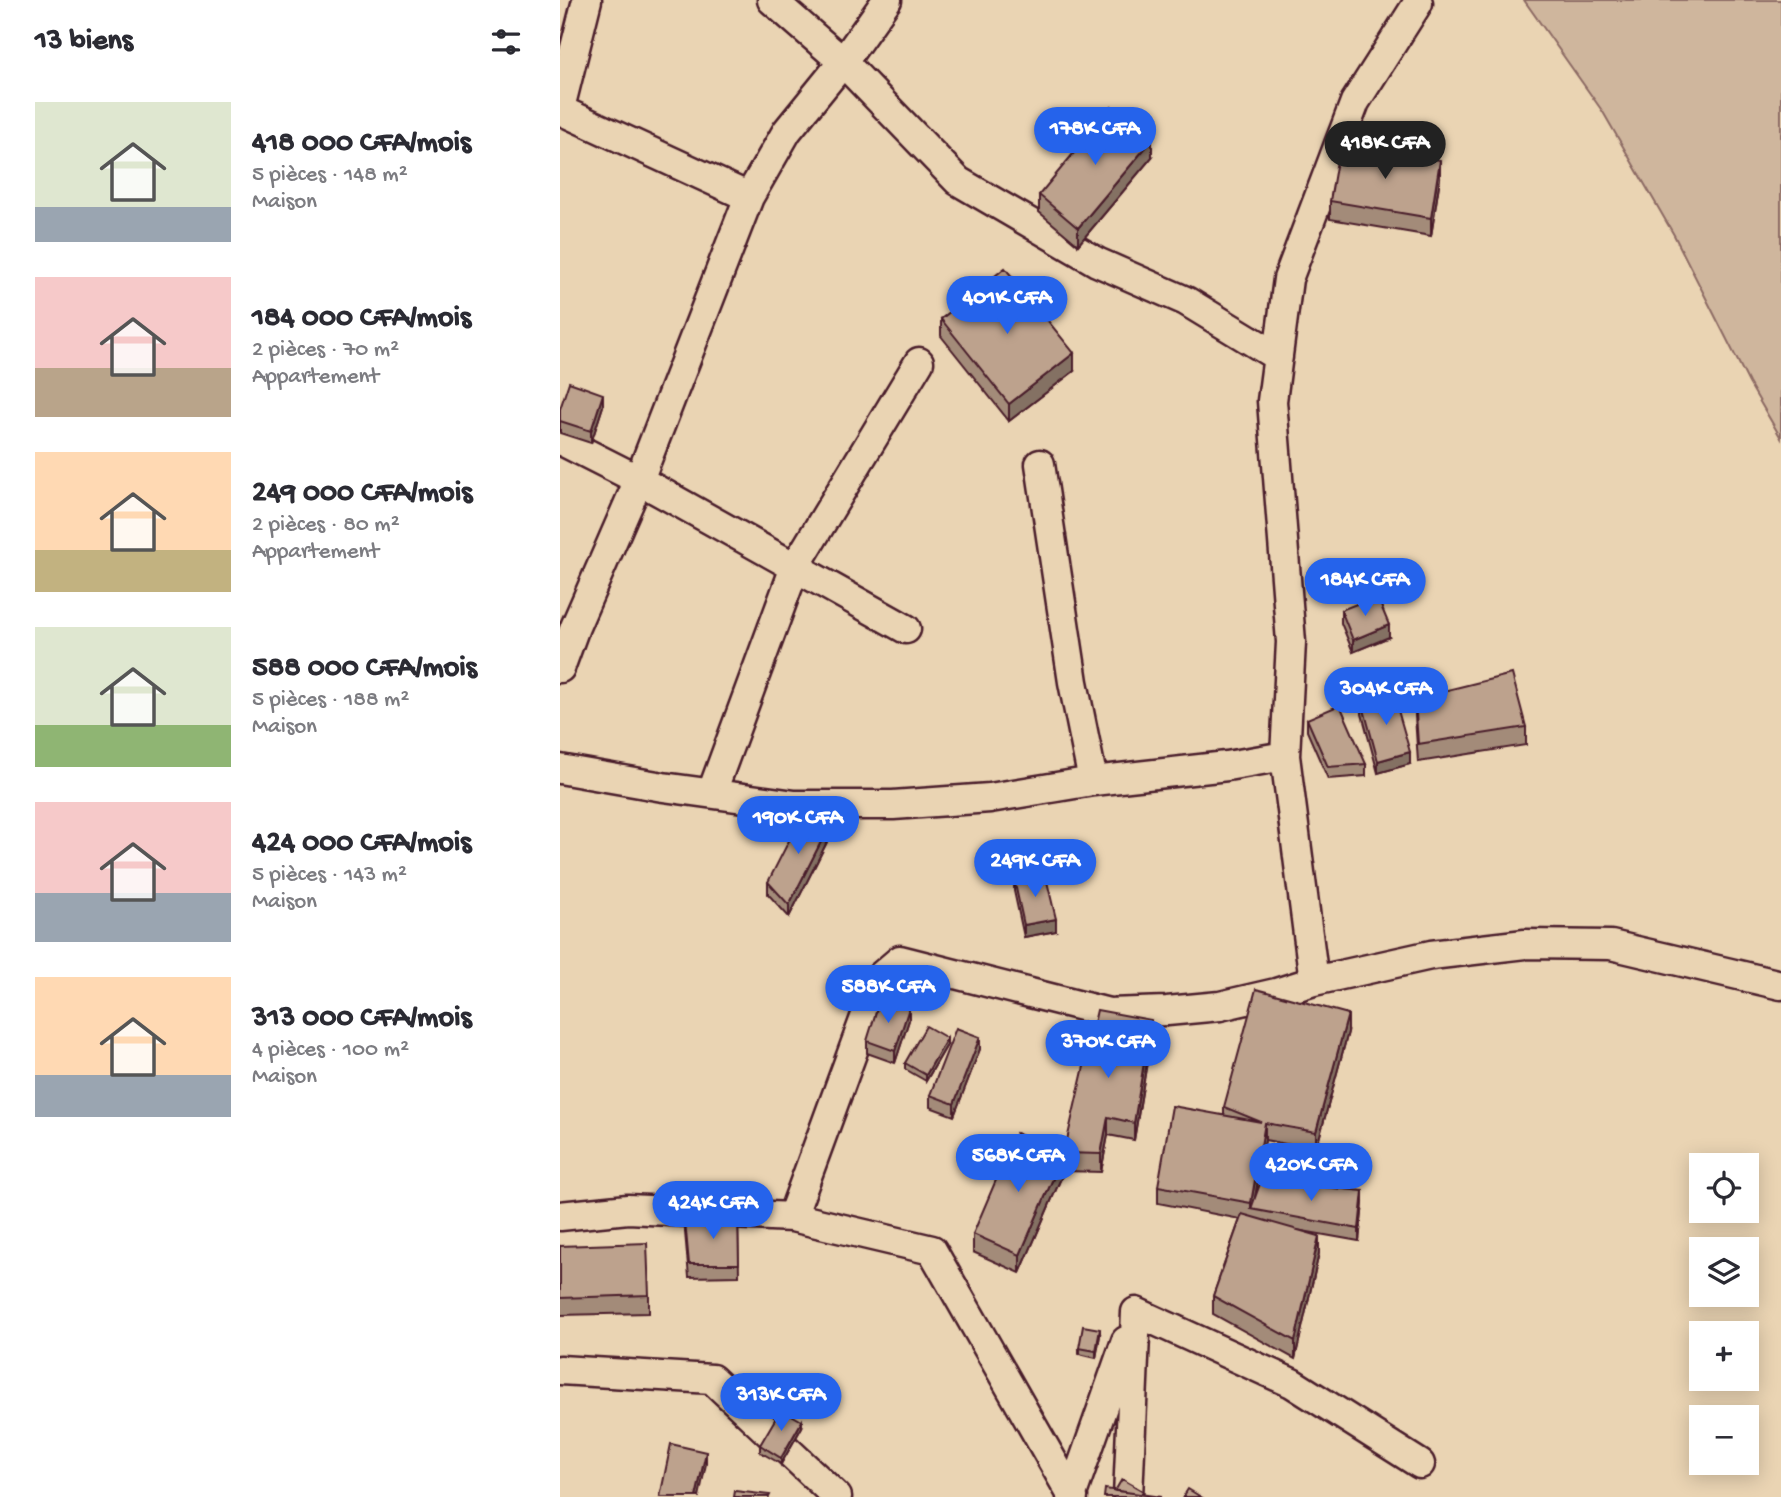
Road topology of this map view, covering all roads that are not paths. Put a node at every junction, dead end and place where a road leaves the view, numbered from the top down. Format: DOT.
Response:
graph roads {
  1 [pos="587,0"];
  2 [pos="772,0"];
  3 [pos="887,0"];
  4 [pos="1418,3"];
  5 [pos="843,62"];
  6 [pos="560,109"];
  7 [pos="749,197"];
  8 [pos="1278,357"];
  9 [pos="919,362"];
  10 [pos="560,440"];
  11 [pos="1040,464"];
  12 [pos="639,480"];
  13 [pos="796,567"];
  14 [pos="568,623"];
  15 [pos="906,629"];
  16 [pos="560,668"];
  17 [pos="1285,756"];
  18 [pos="560,769"];
  19 [pos="1093,781"];
  20 [pos="712,792"];
  21 [pos="1314,981"];
  22 [pos="1781,985"];
  23 [pos="560,1216"];
  24 [pos="792,1217"];
  25 [pos="1136,1312"];
  26 [pos="560,1370"];
  27 [pos="1420,1464"];
  28 [pos="837,1497"];
  29 [pos="1072,1497"];
  30 [pos="1128,1497"];
  1 -- 6 [label="street"];
  2 -- 5 [label="street"];
  3 -- 5 [label="street"];
  4 -- 8 [label="street"];
  5 -- 7 [label="street"];
  5 -- 8 [label="street"];
  6 -- 7 [label="street"];
  7 -- 12 [label="street"];
  8 -- 17 [label="street"];
  9 -- 13 [label="street"];
  10 -- 12 [label="street"];
  11 -- 19 [label="street"];
  12 -- 13 [label="street"];
  12 -- 14 [label="street"];
  13 -- 15 [label="street"];
  13 -- 20 [label="street"];
  14 -- 16 [label="street"];
  17 -- 19 [label="street"];
  17 -- 21 [label="street"];
  18 -- 20 [label="street"];
  19 -- 20 [label="street"];
  21 -- 22 [label="street"];
  21 -- 24 [label="street"];
  23 -- 24 [label="street"];
  24 -- 29 [label="street"];
  25 -- 27 [label="street"];
  25 -- 29 [label="street"];
  25 -- 30 [label="street"];
  26 -- 28 [label="street"];
}
